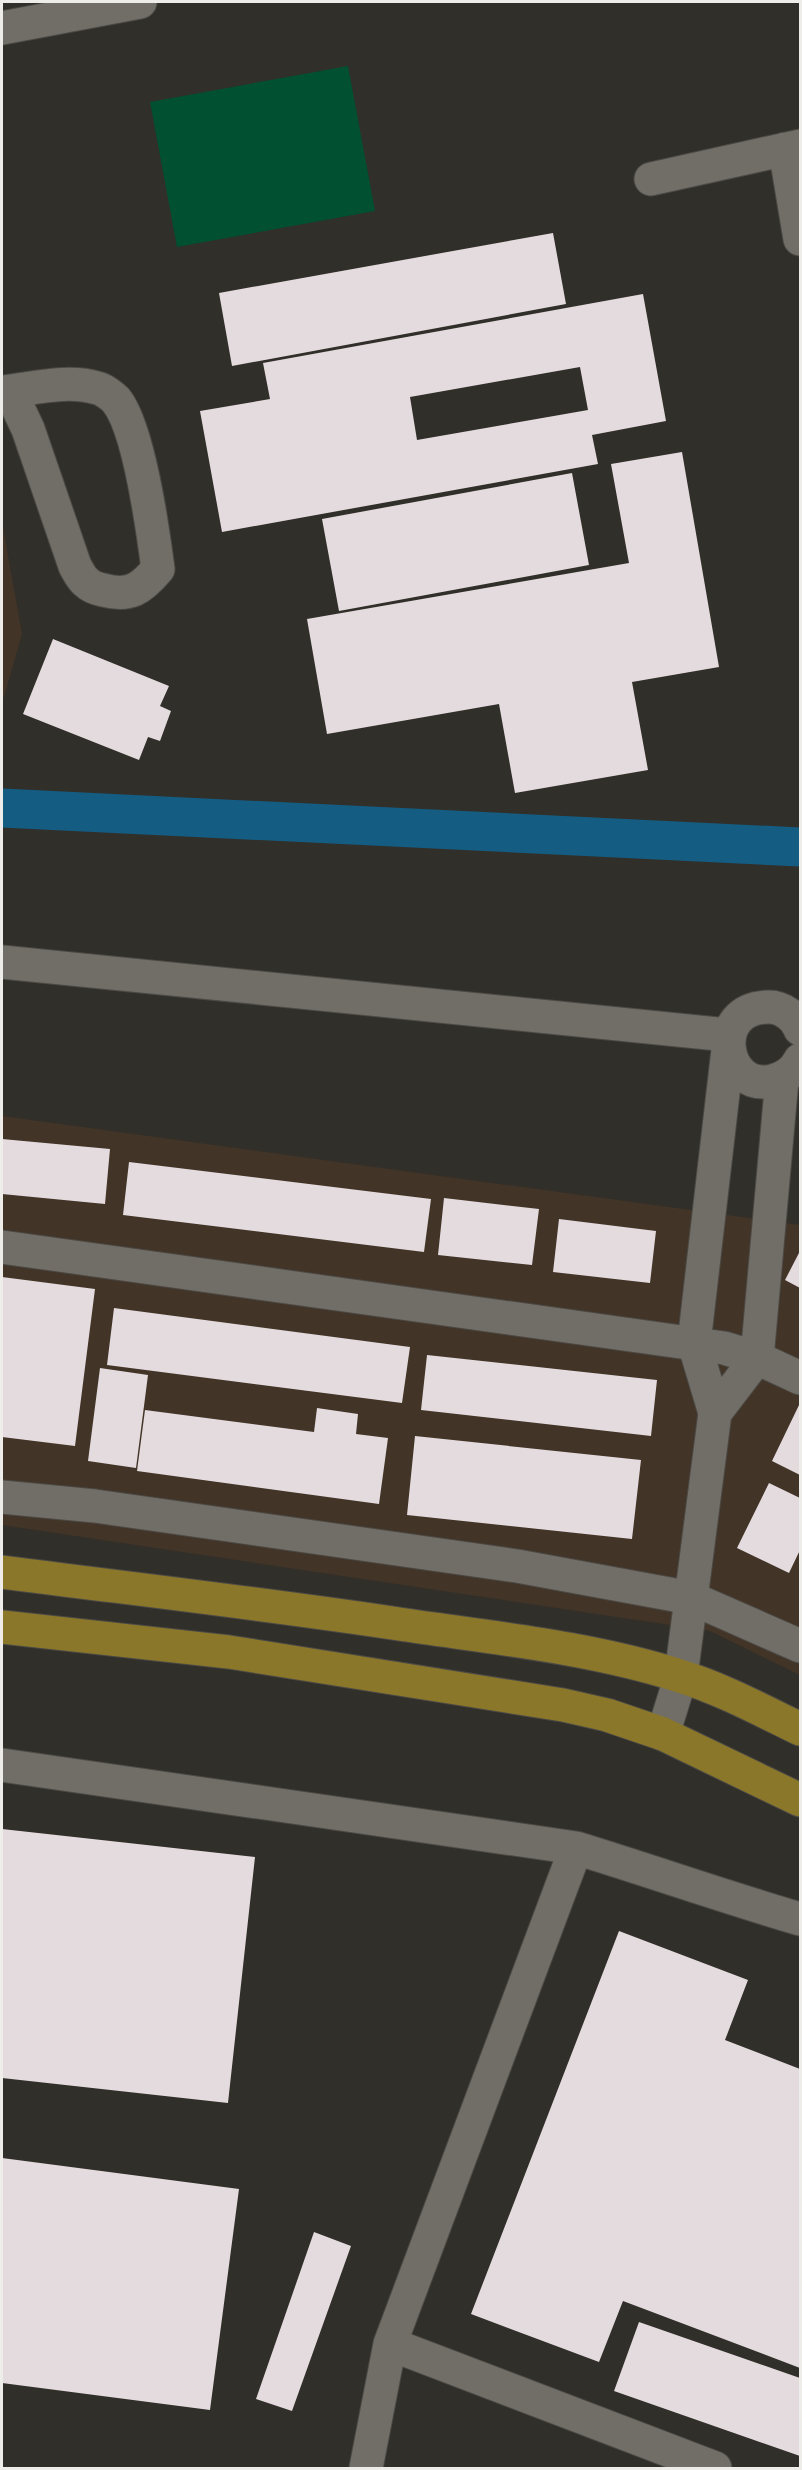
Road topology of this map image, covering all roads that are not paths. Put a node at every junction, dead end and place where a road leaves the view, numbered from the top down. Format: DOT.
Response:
graph roads {
  1 [pos="140,2"];
  2 [pos="2,28"];
  3 [pos="793,148"];
  4 [pos="651,179"];
  5 [pos="801,239"];
  6 [pos="6,392"];
  7 [pos="2,962"];
  8 [pos="800,1025"];
  9 [pos="728,1043"];
  10 [pos="791,1070"];
  11 [pos="2,1247"];
  12 [pos="694,1343"];
  13 [pos="757,1358"];
  14 [pos="801,1378"];
  15 [pos="716,1413"];
  16 [pos="2,1497"];
  17 [pos="2,1572"];
  18 [pos="691,1598"];
  19 [pos="2,1627"];
  20 [pos="801,1646"];
  21 [pos="681,1676"];
  22 [pos="801,1729"];
  23 [pos="663,1734"];
  24 [pos="2,1765"];
  25 [pos="801,1800"];
  26 [pos="576,1848"];
  27 [pos="801,1919"];
  28 [pos="390,2344"];
  29 [pos="366,2469"];
  30 [pos="715,2469"];
  1 -- 2 [label="street"];
  3 -- 4 [label="street"];
  3 -- 5 [label="street"];
  6 -- 6 [label="street"];
  7 -- 9 [label="street"];
  8 -- 9 [label="street"];
  9 -- 10 [label="street"];
  9 -- 12 [label="street"];
  10 -- 13 [label="street"];
  11 -- 12 [label="street"];
  12 -- 13 [label="street"];
  12 -- 15 [label="street"];
  13 -- 14 [label="street"];
  13 -- 15 [label="street"];
  15 -- 18 [label="street"];
  16 -- 18 [label="street"];
  17 -- 21 [label="main road"];
  18 -- 20 [label="street"];
  18 -- 21 [label="street"];
  19 -- 23 [label="main road"];
  21 -- 22 [label="main road"];
  21 -- 23 [label="street"];
  23 -- 25 [label="main road"];
  24 -- 26 [label="street"];
  26 -- 27 [label="street"];
  26 -- 28 [label="street"];
  28 -- 29 [label="street"];
  28 -- 30 [label="street"];
}
